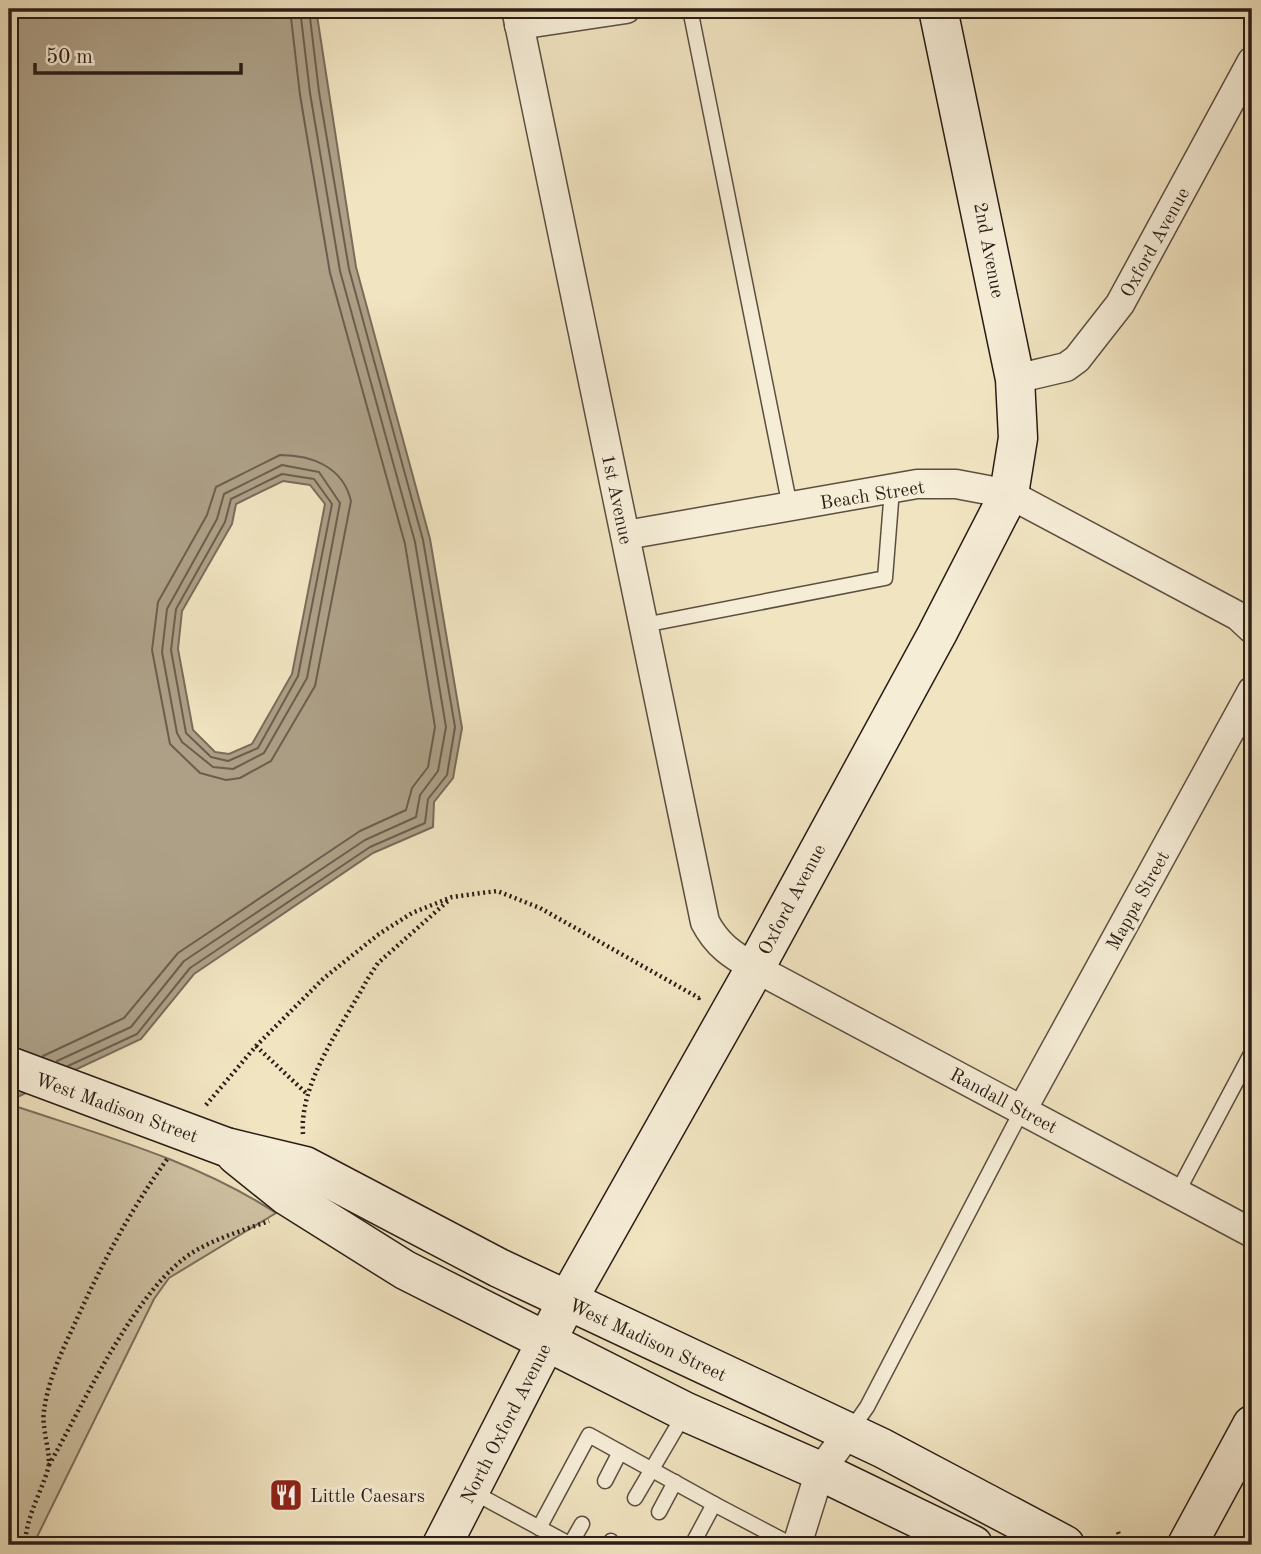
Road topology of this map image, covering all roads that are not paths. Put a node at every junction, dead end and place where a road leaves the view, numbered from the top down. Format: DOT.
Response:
graph roads {
  1 [pos="626,9"];
  2 [pos="690,9"];
  3 [pos="938,9"];
  4 [pos="518,17"];
  5 [pos="1252,61"];
  6 [pos="1245,94"];
  7 [pos="1015,379"];
  8 [pos="892,489"];
  9 [pos="1009,494"];
  10 [pos="790,506"];
  11 [pos="626,535"];
  12 [pos="644,625"];
  13 [pos="1252,629"];
  14 [pos="1252,691"];
  15 [pos="755,968"];
  16 [pos="1252,1052"];
  17 [pos="9,1066"];
  18 [pos="1022,1110"];
  19 [pos="226,1147"];
  20 [pos="1177,1193"];
  21 [pos="1252,1233"];
  22 [pos="567,1301"];
  23 [pos="548,1340"];
  24 [pos="686,1412"];
  25 [pos="1252,1425"];
  26 [pos="849,1432"];
  27 [pos="620,1452"];
  28 [pos="652,1469"];
  29 [pos="820,1471"];
  30 [pos="605,1481"];
  31 [pos="675,1482"];
  32 [pos="470,1491"];
  33 [pos="635,1499"];
  34 [pos="715,1504"];
  35 [pos="659,1512"];
  36 [pos="582,1524"];
  37 [pos="539,1528"];
  38 [pos="442,1545"];
  39 [pos="571,1545"];
  40 [pos="692,1545"];
  41 [pos="794,1545"];
  42 [pos="973,1545"];
  43 [pos="1065,1545"];
  44 [pos="1188,1545"];
  1 -- 4 [label="street"];
  2 -- 10 [label="lane"];
  3 -- 7 [label="main road, 2nd Avenue"];
  4 -- 11 [label="street, 1st Avenue"];
  5 -- 6 [label="street, Oxford Avenue"];
  6 -- 7 [label="street, Oxford Avenue"];
  7 -- 9 [label="main road, 2nd Avenue"];
  8 -- 9 [label="street, Beach Street"];
  8 -- 10 [label="street, Beach Street"];
  8 -- 12 [label="lane"];
  9 -- 13 [label="street, Beach Street"];
  9 -- 15 [label="main road, Oxford Avenue"];
  10 -- 11 [label="street, Beach Street"];
  11 -- 12 [label="street, 1st Avenue"];
  12 -- 15 [label="street, 1st Avenue"];
  14 -- 18 [label="street, Mappa Street"];
  15 -- 18 [label="street, Randall Street"];
  15 -- 22 [label="main road, Oxford Avenue"];
  16 -- 20 [label="lane"];
  17 -- 19 [label="main road, West Madison Street, bridge"];
  18 -- 20 [label="street, Randall Street"];
  18 -- 26 [label="lane"];
  19 -- 22 [label="main road, West Madison Street"];
  19 -- 23 [label="main road, West Madison Street"];
  20 -- 21 [label="street, Randall Street"];
  22 -- 23 [label="main road, North Oxford Avenue"];
  22 -- 26 [label="main road, West Madison Street"];
  23 -- 24 [label="main road, West Madison Street"];
  23 -- 32 [label="main road, North Oxford Avenue"];
  24 -- 28 [label="lane"];
  24 -- 29 [label="main road, West Madison Street"];
  25 -- 44 [label="main road"];
  26 -- 29 [label="street"];
  26 -- 43 [label="main road, West Madison Street"];
  27 -- 28 [label="lane"];
  27 -- 30 [label="lane"];
  27 -- 37 [label="lane"];
  28 -- 31 [label="lane"];
  28 -- 33 [label="lane"];
  29 -- 41 [label="street"];
  29 -- 42 [label="main road, West Madison Street"];
  31 -- 34 [label="lane"];
  31 -- 35 [label="lane"];
  32 -- 37 [label="lane"];
  32 -- 38 [label="main road, North Oxford Avenue"];
  34 -- 40 [label="lane"];
  34 -- 41 [label="lane"];
  36 -- 39 [label="lane"];
  37 -- 39 [label="lane"];
}
